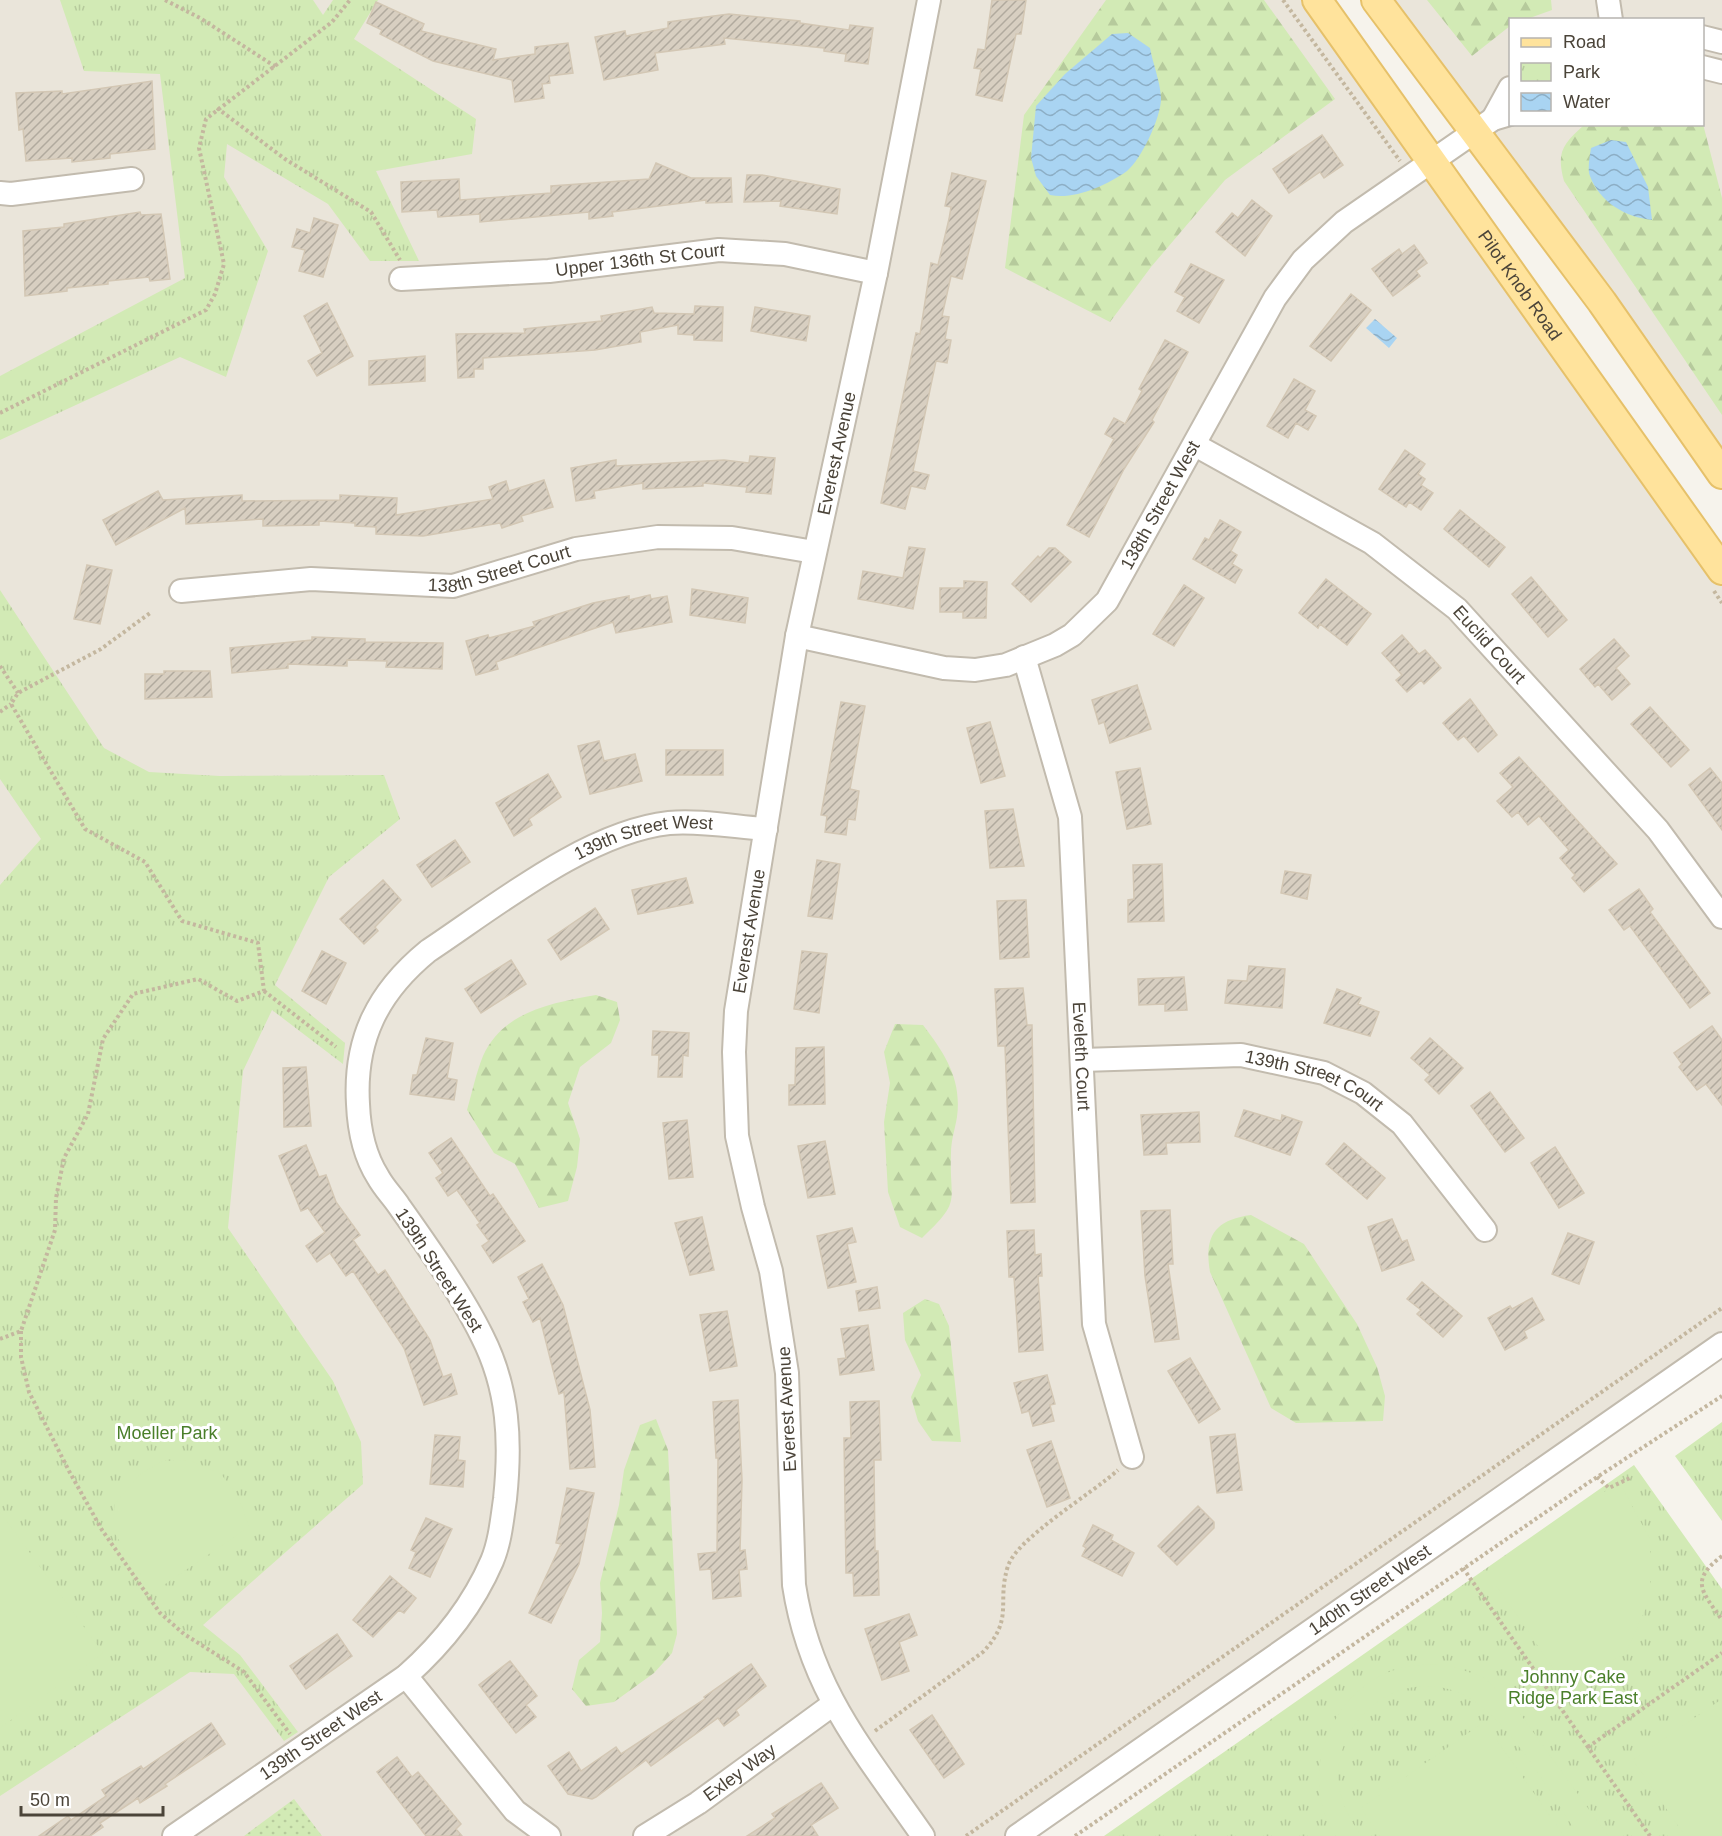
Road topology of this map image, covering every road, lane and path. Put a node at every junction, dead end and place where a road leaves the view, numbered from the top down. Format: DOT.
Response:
graph roads {
  1 [pos="165,0"];
  2 [pos="350,0"];
  3 [pos="929,0"];
  4 [pos="1284,0"];
  5 [pos="1317,0"];
  6 [pos="1376,0"];
  7 [pos="1608,0"];
  8 [pos="1611,18"];
  9 [pos="1704,38"];
  10 [pos="1722,42"];
  11 [pos="276,67"];
  12 [pos="1704,68"];
  13 [pos="1722,72"];
  14 [pos="1509,90"];
  15 [pos="218,108"];
  16 [pos="1493,121"];
  17 [pos="1420,169"];
  18 [pos="132,180"];
  19 [pos="0,193"];
  20 [pos="401,269"];
  21 [pos="876,273"];
  22 [pos="0,413"];
  23 [pos="1195,445"];
  24 [pos="1722,474"];
  25 [pos="814,552"];
  26 [pos="1722,570"];
  27 [pos="181,591"];
  28 [pos="150,613"];
  29 [pos="797,636"];
  30 [pos="1024,657"];
  31 [pos="0,666"];
  32 [pos="18,693"];
  33 [pos="11,704"];
  34 [pos="0,712"];
  35 [pos="766,829"];
  36 [pos="1722,917"];
  37 [pos="264,991"];
  38 [pos="336,1047"];
  39 [pos="1082,1060"];
  40 [pos="1485,1230"];
  41 [pos="1722,1308"];
  42 [pos="21,1331"];
  43 [pos="0,1339"];
  44 [pos="1722,1344"];
  45 [pos="1722,1396"];
  46 [pos="1132,1457"];
  47 [pos="1597,1477"];
  48 [pos="1630,1478"];
  49 [pos="1722,1556"];
  50 [pos="1463,1568"];
  51 [pos="1722,1620"];
  52 [pos="1722,1653"];
  53 [pos="406,1676"];
  54 [pos="832,1705"];
  55 [pos="875,1731"];
  56 [pos="1588,1748"];
  57 [pos="300,1749"];
  58 [pos="174,1836"];
  59 [pos="549,1836"];
  60 [pos="645,1836"];
  61 [pos="922,1836"];
  62 [pos="966,1836"];
  63 [pos="1017,1836"];
  64 [pos="1076,1836"];
  65 [pos="1650,1836"];
  1 -- 11 [label="path"];
  2 -- 11 [label="path"];
  3 -- 21 [label="street, Everest Avenue"];
  4 -- 17 [label="path"];
  5 -- 17 [label="main road, Pilot Knob Road"];
  6 -- 16 [label="main road"];
  7 -- 8 [label="street"];
  9 -- 10 [label="street"];
  11 -- 15 [label="path"];
  12 -- 13 [label="street"];
  14 -- 16 [label="street"];
  15 -- 20 [label="path"];
  15 -- 22 [label="path"];
  16 -- 17 [label="street, 138th Street West"];
  16 -- 24 [label="main road"];
  17 -- 23 [label="street, 138th Street West"];
  17 -- 26 [label="main road, Pilot Knob Road"];
  18 -- 19 [label="street"];
  20 -- 21 [label="street, Upper 136th St Court"];
  21 -- 25 [label="street, Everest Avenue"];
  23 -- 30 [label="street, 138th Street West"];
  23 -- 36 [label="street, Euclid Court"];
  25 -- 27 [label="street, 138th Street Court"];
  25 -- 29 [label="street, Everest Avenue"];
  28 -- 32 [label="path"];
  29 -- 30 [label="street, 138th Street West"];
  29 -- 35 [label="street, Everest Avenue"];
  30 -- 39 [label="street, Eveleth Court"];
  31 -- 32 [label="path"];
  32 -- 33 [label="path"];
  33 -- 34 [label="path"];
  33 -- 37 [label="path"];
  35 -- 53 [label="street, 139th Street West"];
  35 -- 54 [label="street, Everest Avenue"];
  37 -- 38 [label="path"];
  37 -- 42 [label="path"];
  39 -- 40 [label="street, 139th Street Court"];
  39 -- 46 [label="street, Eveleth Court"];
  41 -- 62 [label="path"];
  42 -- 43 [label="path"];
  42 -- 57 [label="path"];
  44 -- 63 [label="street, 140th Street West"];
  45 -- 47 [label="path"];
  46 -- 55 [label="path"];
  47 -- 48 [label="path"];
  47 -- 50 [label="path"];
  49 -- 51 [label="path"];
  50 -- 56 [label="path"];
  50 -- 64 [label="path"];
  52 -- 56 [label="path"];
  53 -- 57 [label="street, 139th Street West"];
  53 -- 59 [label="street"];
  54 -- 60 [label="street, Exley Way"];
  54 -- 61 [label="street, Everest Avenue"];
  56 -- 65 [label="path"];
  57 -- 58 [label="street, 139th Street West"];
}
